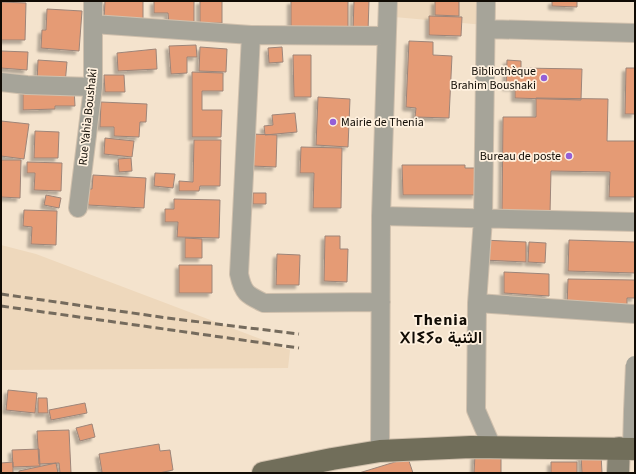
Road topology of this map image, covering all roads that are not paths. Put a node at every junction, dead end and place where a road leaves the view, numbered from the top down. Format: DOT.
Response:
graph roads {
  1 [pos="93,1"];
  2 [pos="388,1"];
  3 [pos="486,1"];
  4 [pos="93,24"];
  5 [pos="486,29"];
  6 [pos="635,33"];
  7 [pos="251,35"];
  8 [pos="386,36"];
  9 [pos="1,82"];
  10 [pos="93,87"];
  11 [pos="78,208"];
  12 [pos="381,216"];
  13 [pos="483,219"];
  14 [pos="635,222"];
  15 [pos="381,302"];
  16 [pos="477,303"];
  17 [pos="635,314"];
  18 [pos="635,365"];
  19 [pos="492,447"];
  20 [pos="629,448"];
  21 [pos="380,452"];
  22 [pos="330,466"];
  23 [pos="263,473"];
  24 [pos="618,473"];
  1 -- 4 [label="street, Rue Yahia Boushaki"];
  2 -- 8 [label="street"];
  3 -- 5 [label="street"];
  4 -- 7 [label="street"];
  4 -- 10 [label="street, Rue Yahia Boushaki"];
  5 -- 6 [label="street"];
  5 -- 13 [label="street"];
  7 -- 8 [label="street"];
  7 -- 15 [label="street"];
  8 -- 12 [label="street"];
  9 -- 10 [label="street"];
  10 -- 11 [label="street, Rue Yahia Boushaki"];
  12 -- 13 [label="street"];
  12 -- 15 [label="street"];
  13 -- 14 [label="street"];
  13 -- 16 [label="street"];
  15 -- 21 [label="street"];
  16 -- 17 [label="street"];
  16 -- 19 [label="street"];
  18 -- 20 [label="street, bridge"];
  19 -- 20 [label="main road"];
  19 -- 21 [label="main road"];
  20 -- 24 [label="main road"];
  21 -- 22 [label="main road"];
  22 -- 23 [label="main road"];
}
